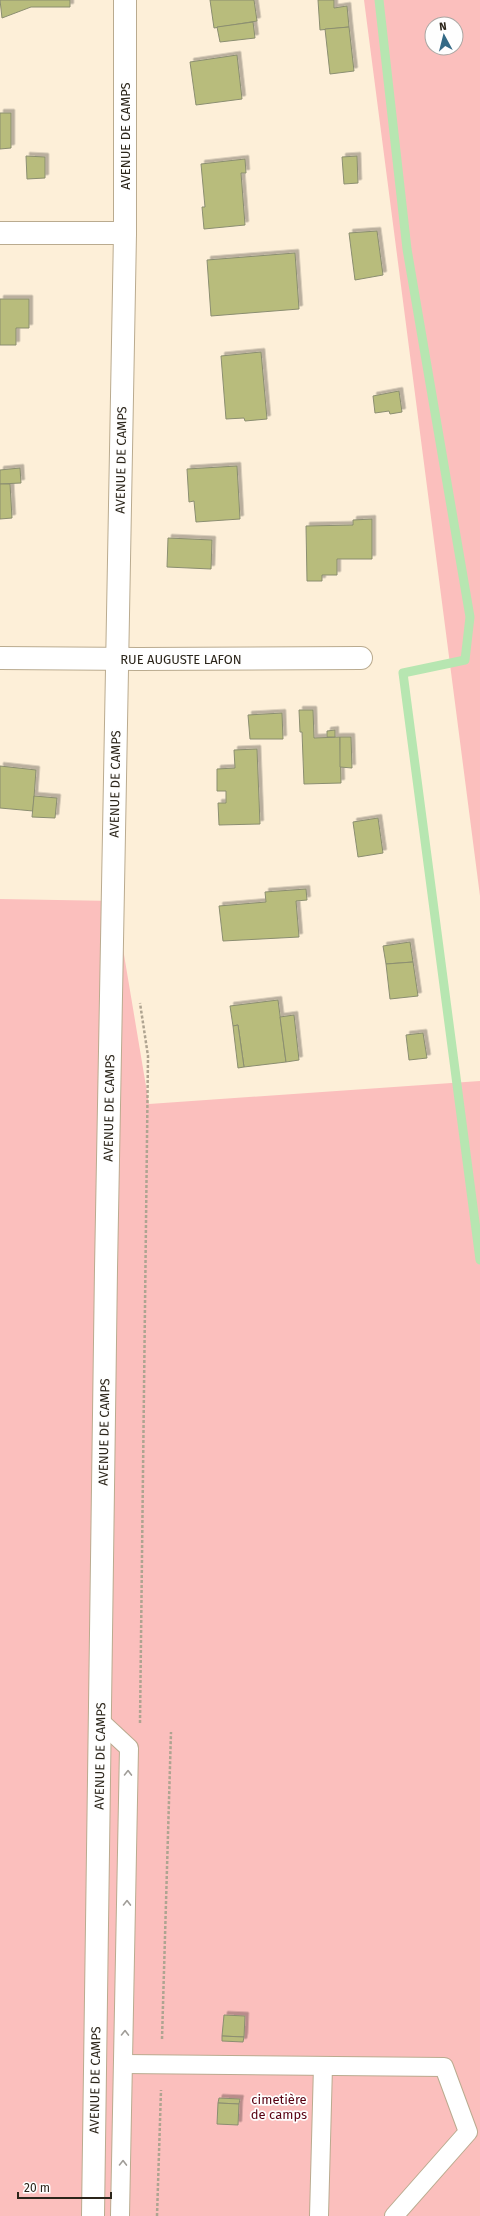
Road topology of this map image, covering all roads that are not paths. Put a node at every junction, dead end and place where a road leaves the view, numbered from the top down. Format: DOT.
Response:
graph roads {
  1 [pos="125,0"];
  2 [pos="0,233"];
  3 [pos="125,233"];
  4 [pos="0,658"];
  5 [pos="361,658"];
  6 [pos="117,659"];
  7 [pos="100,1721"];
  8 [pos="124,2064"];
  9 [pos="323,2066"];
  10 [pos="93,2216"];
  11 [pos="120,2216"];
  12 [pos="318,2216"];
  13 [pos="394,2216"];
  1 -- 3 [label="street, AVENUE DE CAMPS"];
  2 -- 3 [label="street"];
  3 -- 6 [label="street, AVENUE DE CAMPS"];
  4 -- 6 [label="street, RUE AUGUSTE LAFON"];
  5 -- 6 [label="street, RUE AUGUSTE LAFON"];
  6 -- 7 [label="street, AVENUE DE CAMPS"];
  8 -- 7 [label="lane, one-way"];
  7 -- 10 [label="street, AVENUE DE CAMPS"];
  8 -- 9 [label="lane"];
  11 -- 8 [label="lane, one-way"];
  9 -- 12 [label="lane"];
  9 -- 13 [label="lane"];
}
